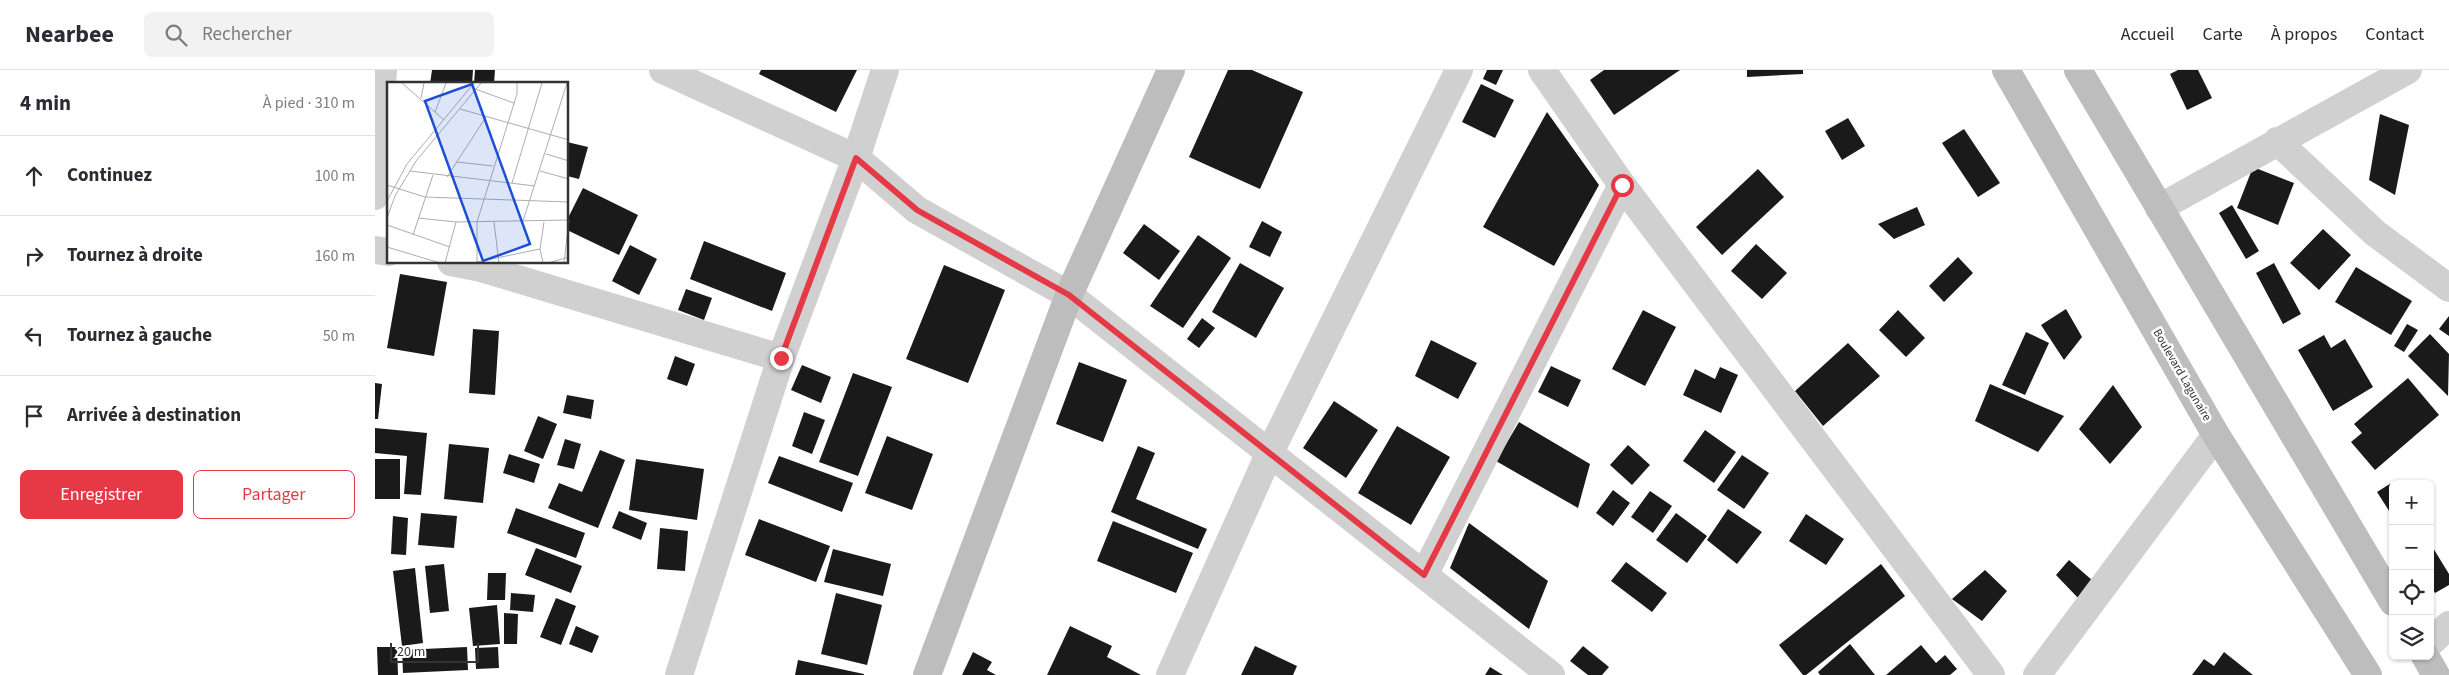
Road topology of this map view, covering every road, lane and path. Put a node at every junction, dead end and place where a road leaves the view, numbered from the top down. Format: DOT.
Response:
graph roads {
  1 [pos="383,70"];
  2 [pos="663,70"];
  3 [pos="885,70"];
  4 [pos="1171,70"];
  5 [pos="1459,70"];
  6 [pos="1542,70"];
  7 [pos="2006,70"];
  8 [pos="2078,70"];
  9 [pos="2408,70"];
  10 [pos="2277,141"];
  11 [pos="856,158"];
  12 [pos="1622,185"];
  13 [pos="375,196"];
  14 [pos="2159,208"];
  15 [pos="461,264"];
  16 [pos="2449,288"];
  17 [pos="1069,295"];
  18 [pos="781,358"];
  19 [pos="2216,435"];
  20 [pos="1270,452"];
  21 [pos="1424,575"];
  22 [pos="2389,595"];
  23 [pos="2449,626"];
  24 [pos="2434,639"];
  25 [pos="2427,660"];
  26 [pos="679,675"];
  27 [pos="927,675"];
  28 [pos="1170,675"];
  29 [pos="1551,675"];
  30 [pos="1991,675"];
  31 [pos="2037,675"];
  32 [pos="2368,675"];
  33 [pos="2436,675"];
  1 -- 13 [label="street"];
  2 -- 11 [label="street"];
  3 -- 11 [label="street"];
  4 -- 17 [label="main road"];
  5 -- 20 [label="street"];
  6 -- 12 [label="street"];
  7 -- 19 [label="main road, Boulevard Lagunaire"];
  8 -- 14 [label="main road"];
  9 -- 10 [label="street"];
  10 -- 14 [label="street"];
  10 -- 16 [label="street"];
  11 -- 17 [label="street"];
  11 -- 18 [label="street"];
  12 -- 21 [label="street"];
  12 -- 30 [label="street"];
  14 -- 22 [label="main road"];
  15 -- 18 [label="street"];
  17 -- 20 [label="street"];
  17 -- 27 [label="main road"];
  18 -- 26 [label="street"];
  19 -- 31 [label="street"];
  19 -- 32 [label="main road, Boulevard Lagunaire"];
  20 -- 21 [label="street"];
  20 -- 28 [label="street"];
  21 -- 29 [label="street"];
  23 -- 24 [label="street"];
  25 -- 33 [label="main road"];
}
